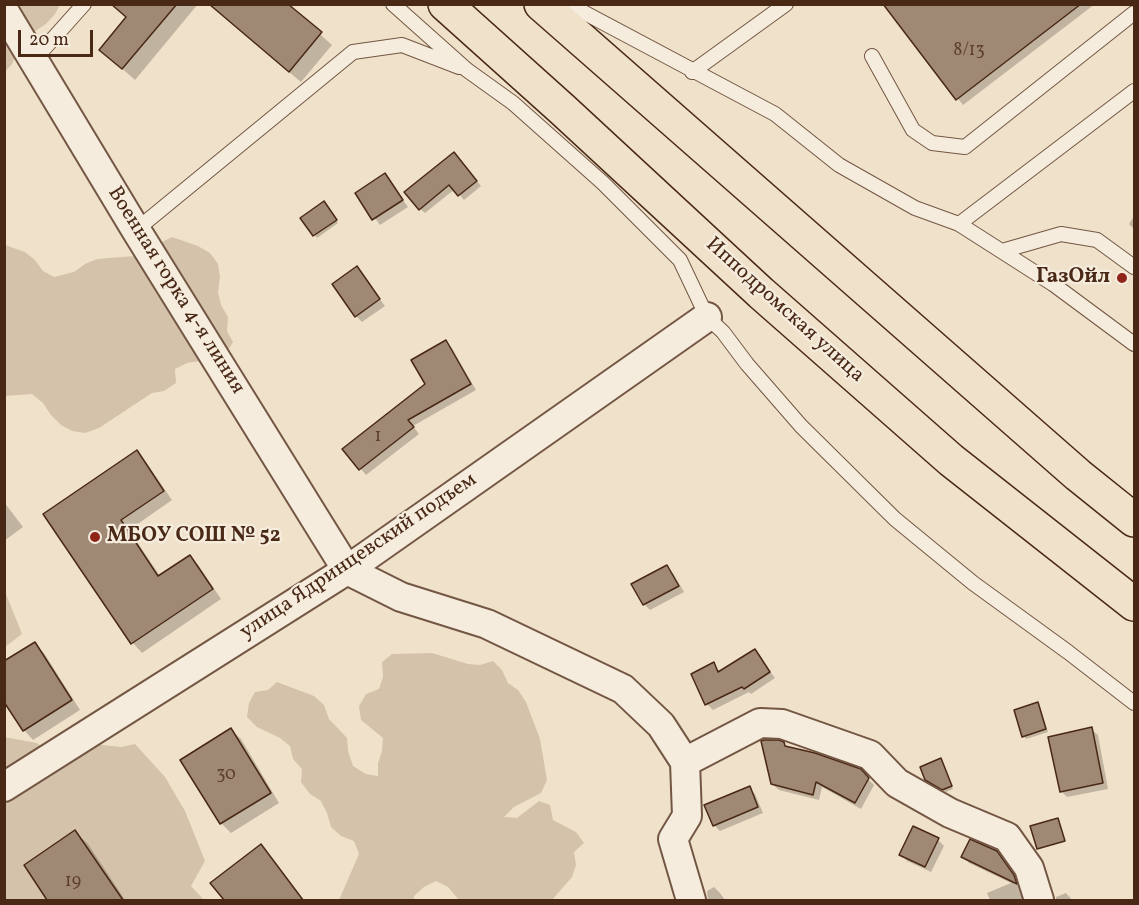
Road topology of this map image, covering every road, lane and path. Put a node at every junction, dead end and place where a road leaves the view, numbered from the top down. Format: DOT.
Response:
graph roads {
  1 [pos="84,4"];
  2 [pos="393,4"];
  3 [pos="445,4"];
  4 [pos="541,4"];
  5 [pos="568,4"];
  6 [pos="786,4"];
  7 [pos="4,11"];
  8 [pos="1134,13"];
  9 [pos="872,56"];
  10 [pos="34,60"];
  11 [pos="467,70"];
  12 [pos="692,72"];
  13 [pos="1134,92"];
  14 [pos="959,224"];
  15 [pos="136,230"];
  16 [pos="1002,251"];
  17 [pos="1134,267"];
  18 [pos="707,317"];
  19 [pos="1134,344"];
  20 [pos="1134,520"];
  21 [pos="347,570"];
  22 [pos="1134,604"];
  23 [pos="1134,703"];
  24 [pos="685,762"];
  25 [pos="4,787"];
  26 [pos="691,900"];
  27 [pos="1039,900"];
  1 -- 10 [label="lane"];
  2 -- 11 [label="lane"];
  3 -- 22 [label="highway, Ипподромская улица"];
  4 -- 20 [label="highway"];
  5 -- 12 [label="lane"];
  6 -- 12 [label="lane"];
  7 -- 10 [label="street, Военная горка 4-я линия"];
  8 -- 9 [label="lane"];
  10 -- 15 [label="street, Военная горка 4-я линия"];
  11 -- 15 [label="lane"];
  11 -- 18 [label="lane"];
  12 -- 14 [label="lane"];
  13 -- 14 [label="lane"];
  14 -- 16 [label="lane"];
  15 -- 21 [label="street, Военная горка 4-я линия"];
  16 -- 17 [label="lane"];
  16 -- 19 [label="lane"];
  18 -- 21 [label="street, улица Ядринцевский подъем"];
  18 -- 23 [label="lane"];
  21 -- 24 [label="street"];
  21 -- 25 [label="street, улица Ядринцевский подъем"];
  24 -- 26 [label="street"];
  24 -- 27 [label="street"];
}
